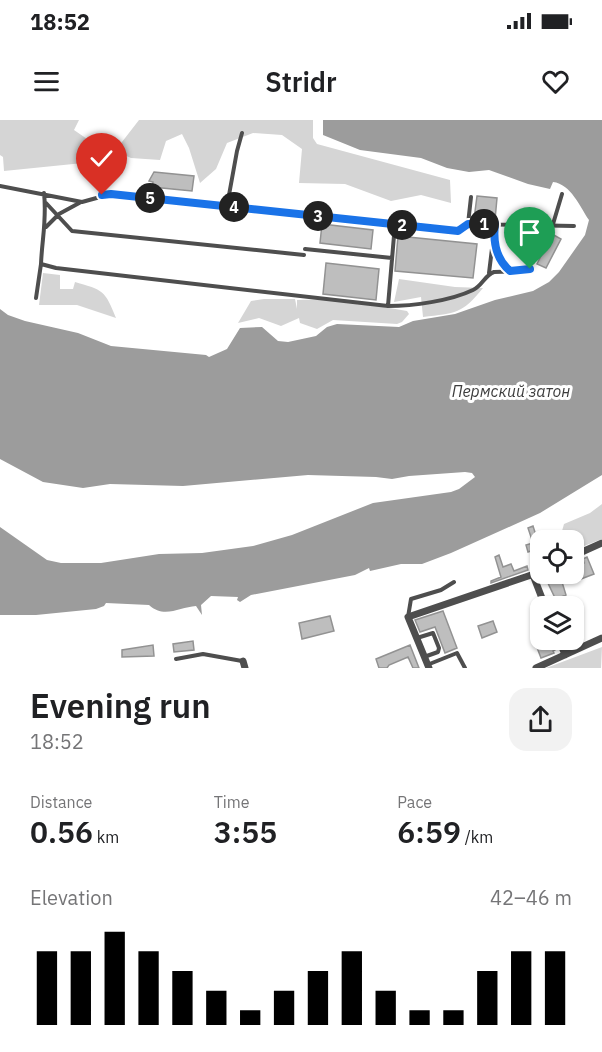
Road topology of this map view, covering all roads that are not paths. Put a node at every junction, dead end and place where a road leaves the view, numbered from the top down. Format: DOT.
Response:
graph roads {
  1 [pos="242,133"];
  2 [pos="0,186"];
  3 [pos="44,193"];
  4 [pos="562,194"];
  5 [pos="471,197"];
  6 [pos="45,201"];
  7 [pos="82,202"];
  8 [pos="227,207"];
  9 [pos="58,216"];
  10 [pos="395,224"];
  11 [pos="468,224"];
  12 [pos="495,224"];
  13 [pos="553,224"];
  14 [pos="574,226"];
  15 [pos="46,227"];
  16 [pos="493,243"];
  17 [pos="305,249"];
  18 [pos="304,255"];
  19 [pos="392,258"];
  20 [pos="41,264"];
  21 [pos="510,271"];
  22 [pos="489,273"];
  23 [pos="36,298"];
  24 [pos="388,306"];
  25 [pos="602,543"];
  26 [pos="584,551"];
  27 [pos="530,576"];
  28 [pos="454,582"];
  29 [pos="408,617"];
  30 [pos="417,638"];
  31 [pos="602,638"];
  32 [pos="563,650"];
  33 [pos="565,655"];
  34 [pos="176,659"];
  35 [pos="427,663"];
  36 [pos="244,665"];
  37 [pos="465,668"];
  38 [pos="536,668"];
  1 -- 8 [label="lane"];
  2 -- 3 [label="lane"];
  3 -- 6 [label="lane"];
  3 -- 7 [label="lane"];
  4 -- 13 [label="lane"];
  5 -- 11 [label="lane"];
  6 -- 9 [label="lane"];
  6 -- 15 [label="lane"];
  7 -- 8 [label="lane"];
  7 -- 9 [label="lane"];
  8 -- 10 [label="lane"];
  9 -- 15 [label="lane"];
  9 -- 18 [label="lane"];
  10 -- 11 [label="lane"];
  10 -- 19 [label="lane"];
  11 -- 12 [label="lane"];
  12 -- 13 [label="lane"];
  12 -- 16 [label="lane"];
  13 -- 14 [label="lane"];
  13 -- 21 [label="lane"];
  15 -- 20 [label="lane"];
  16 -- 21 [label="lane"];
  16 -- 22 [label="lane"];
  17 -- 19 [label="lane"];
  19 -- 24 [label="lane"];
  20 -- 23 [label="lane"];
  20 -- 24 [label="lane"];
  21 -- 22 [label="lane"];
  22 -- 24 [label="lane"];
  25 -- 26 [label="street"];
  27 -- 29 [label="street"];
  28 -- 29 [label="lane"];
  29 -- 30 [label="street"];
  30 -- 35 [label="street"];
  30 -- 35 [label="lane"];
  31 -- 33 [label="street"];
  32 -- 33 [label="street"];
  33 -- 38 [label="street"];
  34 -- 36 [label="lane"];
  35 -- 37 [label="lane"];
}
